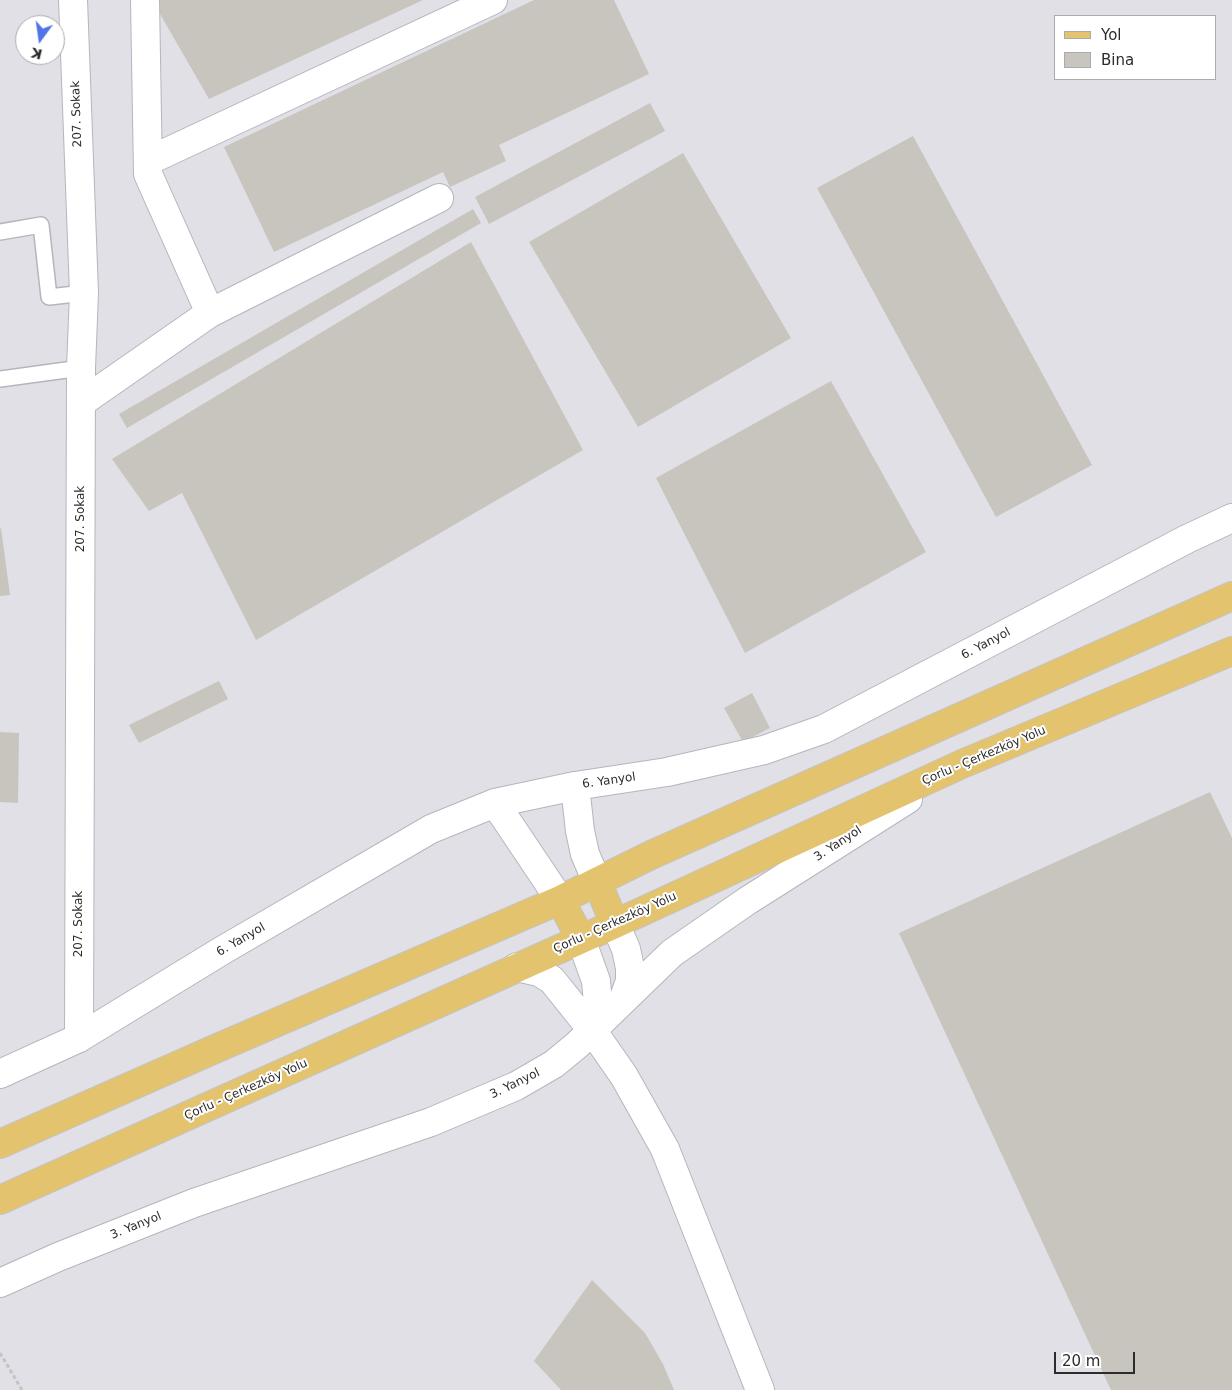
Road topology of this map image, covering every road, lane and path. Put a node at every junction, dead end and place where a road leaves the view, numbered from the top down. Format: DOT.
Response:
graph roads {
  1 [pos="73,0"];
  2 [pos="145,0"];
  3 [pos="493,0"];
  4 [pos="148,161"];
  5 [pos="439,198"];
  6 [pos="0,232"];
  7 [pos="84,293"];
  8 [pos="210,313"];
  9 [pos="81,368"];
  10 [pos="0,379"];
  11 [pos="82,402"];
  12 [pos="1232,518"];
  13 [pos="1232,596"];
  14 [pos="1232,651"];
  15 [pos="962,764"];
  16 [pos="575,786"];
  17 [pos="495,804"];
  18 [pos="597,882"];
  19 [pos="560,900"];
  20 [pos="616,924"];
  21 [pos="581,939"];
  22 [pos="518,967"];
  23 [pos="623,1000"];
  24 [pos="592,1030"];
  25 [pos="79,1038"];
  26 [pos="0,1074"];
  27 [pos="0,1144"];
  28 [pos="0,1200"];
  29 [pos="0,1283"];
  30 [pos="0,1353"];
  31 [pos="22,1390"];
  32 [pos="760,1390"];
  1 -- 7 [label="main road, 207. Sokak"];
  2 -- 4 [label="main road"];
  3 -- 4 [label="main road"];
  4 -- 8 [label="main road"];
  5 -- 8 [label="main road"];
  6 -- 7 [label="lane"];
  7 -- 9 [label="main road, 207. Sokak"];
  8 -- 11 [label="main road"];
  9 -- 10 [label="lane"];
  9 -- 11 [label="main road, 207. Sokak"];
  11 -- 25 [label="main road, 207. Sokak"];
  12 -- 16 [label="main road, 6. Yanyol"];
  13 -- 18 [label="main road"];
  14 -- 15 [label="main road, Çorlu - Çerkezköy Yolu"];
  15 -- 20 [label="main road, Çorlu - Çerkezköy Yolu"];
  15 -- 23 [label="main road, 3. Yanyol"];
  16 -- 17 [label="main road, 6. Yanyol"];
  16 -- 18 [label="main road"];
  17 -- 19 [label="main road"];
  17 -- 25 [label="main road, 6. Yanyol"];
  18 -- 19 [label="main road"];
  18 -- 20 [label="main road"];
  19 -- 21 [label="main road"];
  19 -- 27 [label="main road"];
  20 -- 21 [label="main road, Çorlu - Çerkezköy Yolu"];
  20 -- 23 [label="main road"];
  21 -- 22 [label="main road, Çorlu - Çerkezköy Yolu"];
  21 -- 24 [label="main road"];
  22 -- 24 [label="main road"];
  22 -- 28 [label="main road, Çorlu - Çerkezköy Yolu"];
  23 -- 24 [label="main road, 3. Yanyol"];
  24 -- 29 [label="main road, 3. Yanyol"];
  24 -- 32 [label="main road"];
  25 -- 26 [label="main road, 6. Yanyol"];
  30 -- 31 [label="path"];
}
